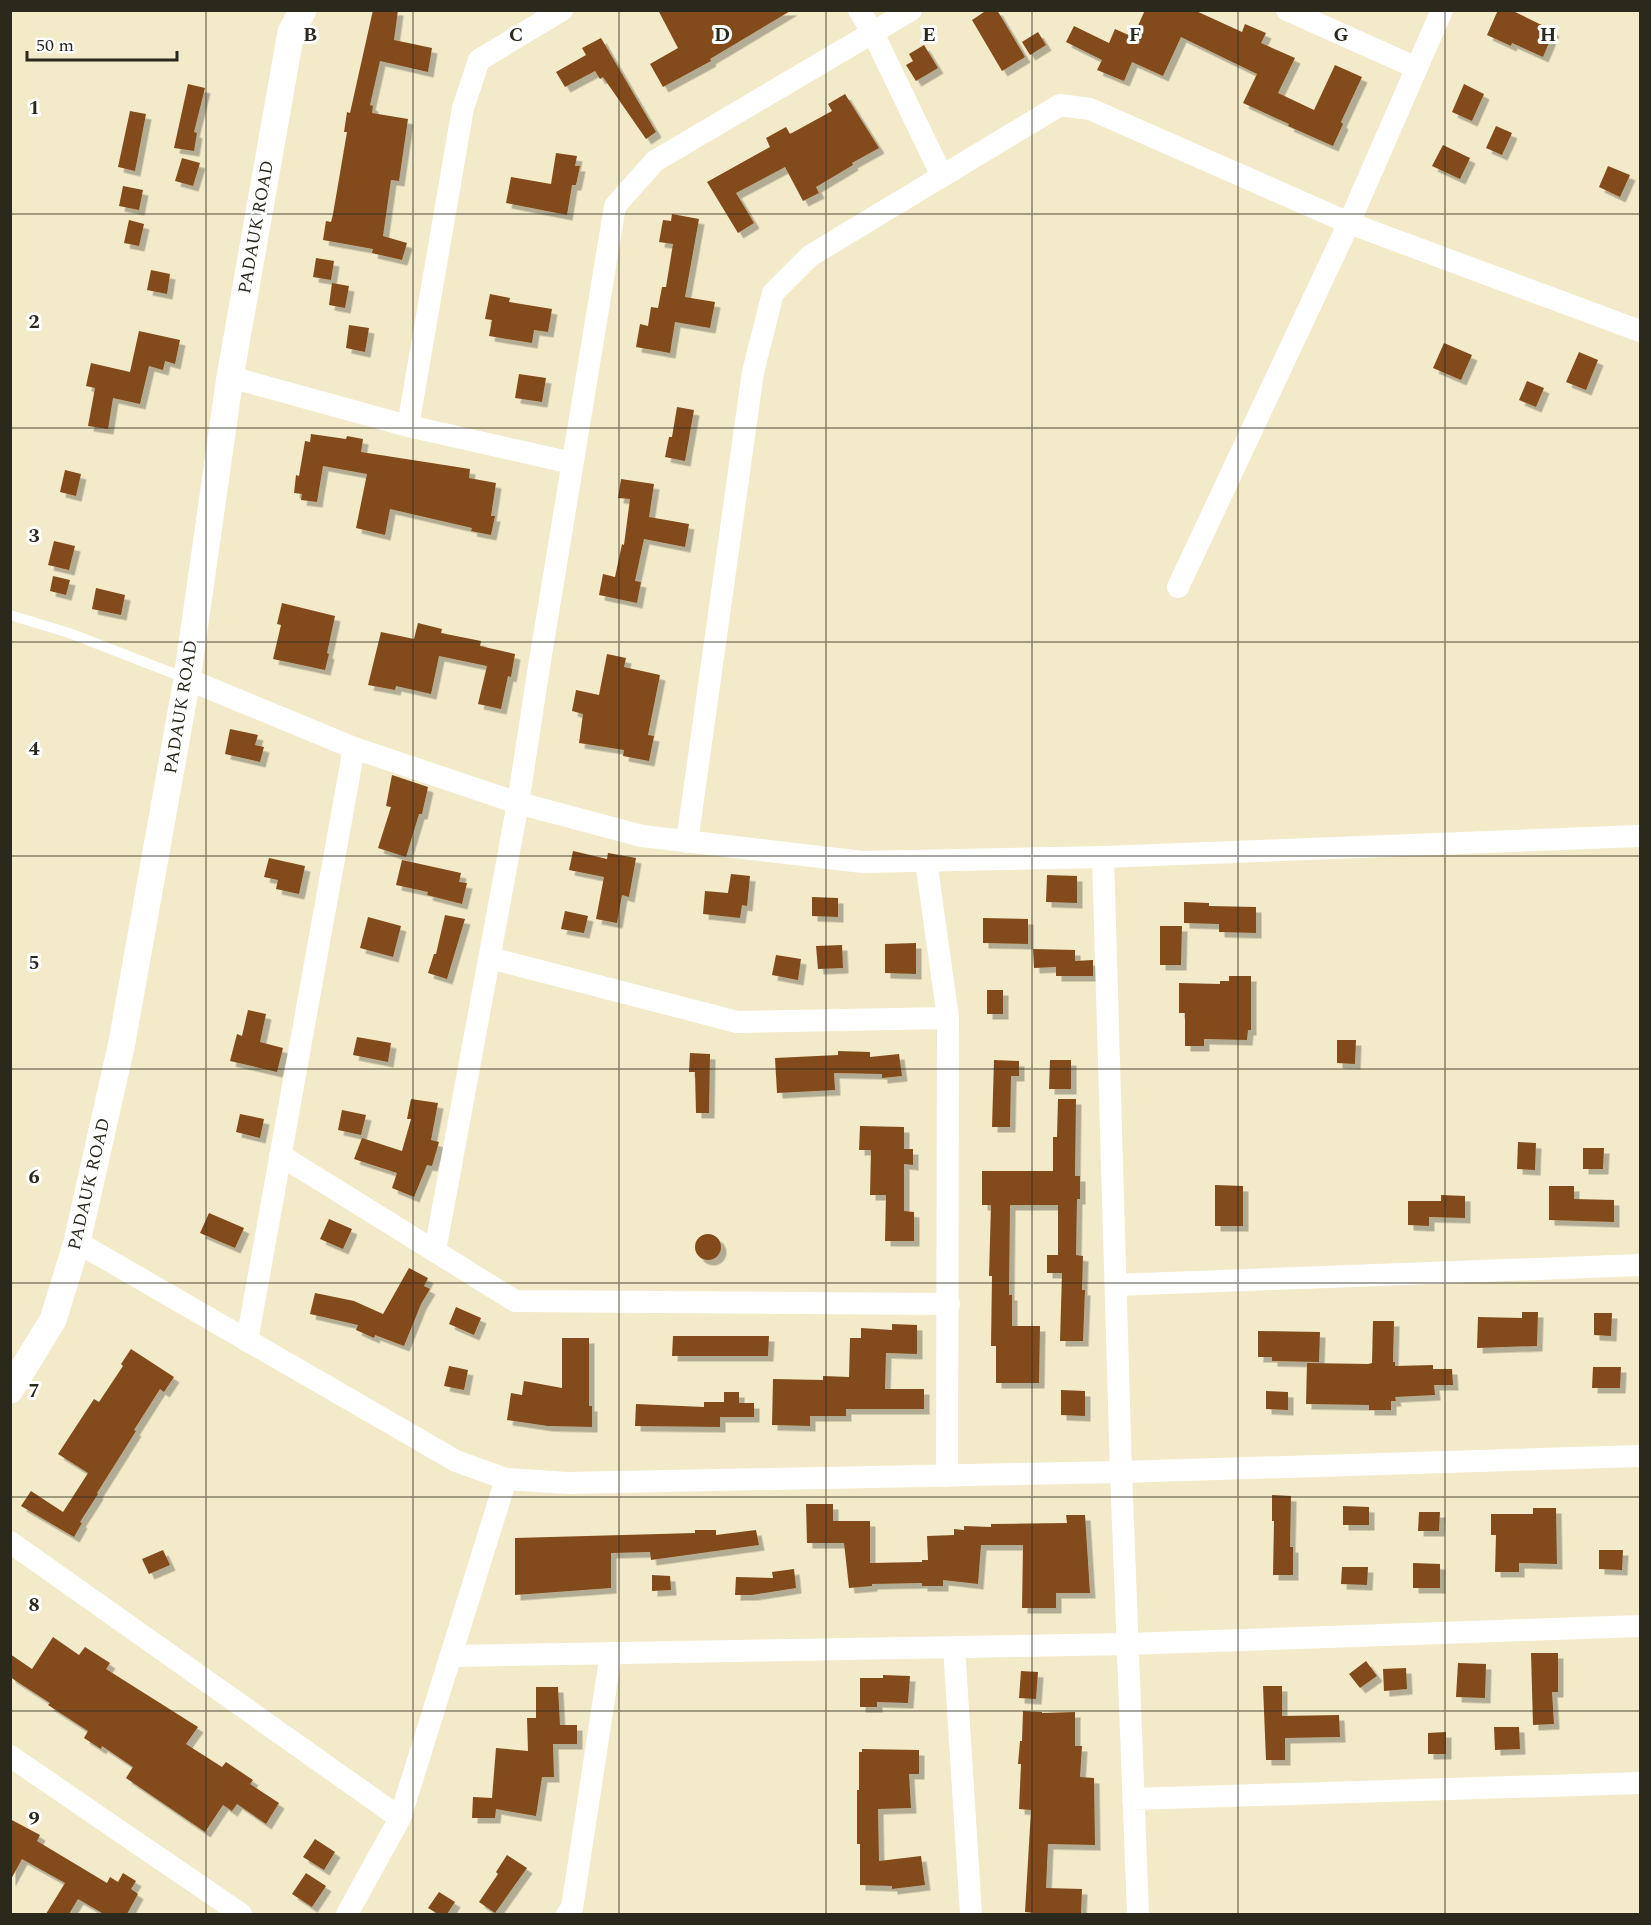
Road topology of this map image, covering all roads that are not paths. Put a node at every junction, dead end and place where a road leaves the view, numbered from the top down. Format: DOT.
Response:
graph roads {
  1 [pos="303,10"];
  2 [pos="562,10"];
  3 [pos="859,10"];
  4 [pos="911,10"];
  5 [pos="1287,10"];
  6 [pos="1442,10"];
  7 [pos="873,33"];
  8 [pos="1417,68"];
  9 [pos="942,176"];
  10 [pos="1349,224"];
  11 [pos="1641,331"];
  12 [pos="230,377"];
  13 [pos="408,426"];
  14 [pos="572,463"];
  15 [pos="1178,587"];
  16 [pos="10,615"];
  17 [pos="187,679"];
  18 [pos="354,748"];
  19 [pos="518,803"];
  20 [pos="1641,836"];
  21 [pos="687,842"];
  22 [pos="1103,857"];
  23 [pos="926,861"];
  24 [pos="490,958"];
  25 [pos="948,1017"];
  26 [pos="280,1155"];
  27 [pos="77,1242"];
  28 [pos="435,1251"];
  29 [pos="1641,1265"];
  30 [pos="1116,1285"];
  31 [pos="949,1304"];
  32 [pos="247,1341"];
  33 [pos="10,1390"];
  34 [pos="1641,1456"];
  35 [pos="1121,1473"];
  36 [pos="947,1476"];
  37 [pos="506,1479"];
  38 [pos="10,1542"];
  39 [pos="1641,1626"];
  40 [pos="1127,1644"];
  41 [pos="954,1647"];
  42 [pos="611,1653"];
  43 [pos="450,1656"];
  44 [pos="10,1756"];
  45 [pos="1641,1783"];
  46 [pos="1133,1799"];
  47 [pos="400,1818"];
  48 [pos="241,1914"];
  49 [pos="347,1914"];
  50 [pos="567,1914"];
  51 [pos="971,1914"];
  52 [pos="1138,1914"];
  1 -- 12 [label="street, PADAUK ROAD"];
  2 -- 13 [label="street"];
  3 -- 7 [label="street"];
  4 -- 7 [label="street"];
  5 -- 8 [label="street"];
  6 -- 8 [label="street"];
  7 -- 9 [label="street"];
  7 -- 14 [label="street"];
  8 -- 10 [label="street"];
  9 -- 10 [label="street"];
  9 -- 21 [label="street"];
  10 -- 11 [label="street"];
  10 -- 15 [label="street"];
  12 -- 13 [label="street"];
  12 -- 17 [label="street, PADAUK ROAD"];
  13 -- 14 [label="street"];
  14 -- 19 [label="street"];
  16 -- 17 [label="lane"];
  17 -- 18 [label="street"];
  17 -- 27 [label="street, PADAUK ROAD"];
  18 -- 19 [label="street"];
  18 -- 26 [label="street"];
  19 -- 21 [label="street"];
  19 -- 24 [label="street"];
  20 -- 22 [label="street"];
  21 -- 23 [label="street"];
  22 -- 23 [label="street"];
  22 -- 30 [label="street"];
  23 -- 25 [label="street"];
  24 -- 25 [label="street"];
  24 -- 28 [label="street"];
  25 -- 31 [label="street"];
  26 -- 28 [label="street"];
  26 -- 32 [label="street"];
  27 -- 32 [label="street"];
  27 -- 33 [label="street, PADAUK ROAD"];
  28 -- 31 [label="street"];
  29 -- 30 [label="street"];
  30 -- 35 [label="street"];
  31 -- 36 [label="street"];
  32 -- 37 [label="street"];
  34 -- 35 [label="street"];
  35 -- 36 [label="street"];
  35 -- 40 [label="street"];
  36 -- 37 [label="street"];
  37 -- 43 [label="street"];
  38 -- 47 [label="street"];
  39 -- 40 [label="street"];
  40 -- 41 [label="street"];
  40 -- 46 [label="street"];
  41 -- 42 [label="street"];
  41 -- 51 [label="street"];
  42 -- 43 [label="street"];
  42 -- 50 [label="street"];
  43 -- 47 [label="street"];
  44 -- 48 [label="street"];
  45 -- 46 [label="street"];
  46 -- 52 [label="street"];
  47 -- 49 [label="street"];
}
